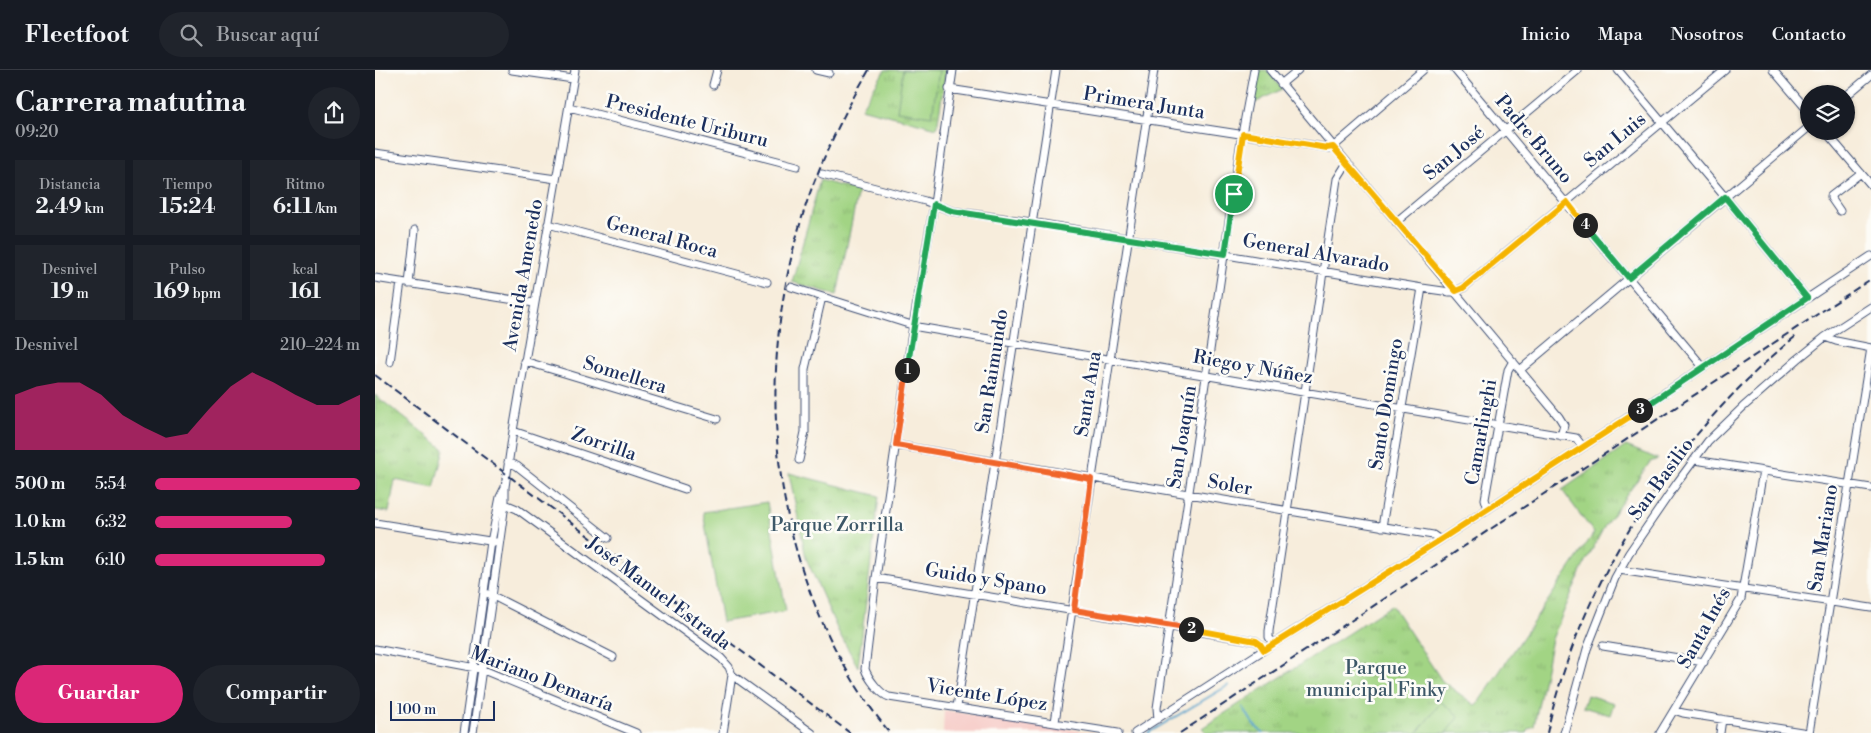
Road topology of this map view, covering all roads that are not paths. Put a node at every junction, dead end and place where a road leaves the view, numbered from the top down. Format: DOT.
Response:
graph roads {
  1 [pos="512,70"];
  2 [pos="575,70"];
  3 [pos="717,70"];
  4 [pos="816,70"];
  5 [pos="953,70"];
  6 [pos="1056,70"];
  7 [pos="1154,70"];
  8 [pos="1254,70"];
  9 [pos="1270,70"];
  10 [pos="1298,70"];
  11 [pos="1423,70"];
  12 [pos="1455,70"];
  13 [pos="1578,70"];
  14 [pos="1618,70"];
  15 [pos="1725,70"];
  16 [pos="1773,70"];
  17 [pos="829,73"];
  18 [pos="1871,75"];
  19 [pos="573,79"];
  20 [pos="1281,84"];
  21 [pos="713,85"];
  22 [pos="1855,88"];
  23 [pos="949,89"];
  24 [pos="1800,102"];
  25 [pos="1050,104"];
  26 [pos="569,107"];
  27 [pos="1145,120"];
  28 [pos="1662,122"];
  29 [pos="1506,131"];
  30 [pos="1243,134"];
  31 [pos="1800,134"];
  32 [pos="1833,140"];
  33 [pos="1333,147"];
  34 [pos="375,153"];
  35 [pos="1347,163"];
  36 [pos="797,166"];
  37 [pos="1861,173"];
  38 [pos="822,174"];
  39 [pos="556,179"];
  40 [pos="1871,185"];
  41 [pos="1725,197"];
  42 [pos="1567,202"];
  43 [pos="934,204"];
  44 [pos="1840,211"];
  45 [pos="1031,222"];
  46 [pos="1397,222"];
  47 [pos="548,224"];
  48 [pos="415,230"];
  49 [pos="1129,238"];
  50 [pos="1225,254"];
  51 [pos="1871,256"];
  52 [pos="1323,270"];
  53 [pos="375,278"];
  54 [pos="1629,278"];
  55 [pos="401,282"];
  56 [pos="767,282"];
  57 [pos="409,284"];
  58 [pos="791,287"];
  59 [pos="1422,288"];
  60 [pos="1456,291"];
  61 [pos="822,297"];
  62 [pos="1807,298"];
  63 [pos="534,303"];
  64 [pos="1871,307"];
  65 [pos="913,326"];
  66 [pos="1825,337"];
  67 [pos="1012,344"];
  68 [pos="1871,348"];
  69 [pos="1110,359"];
  70 [pos="524,361"];
  71 [pos="1513,361"];
  72 [pos="390,362"];
  73 [pos="1703,367"];
  74 [pos="1521,370"];
  75 [pos="1207,376"];
  76 [pos="1305,392"];
  77 [pos="1400,410"];
  78 [pos="717,419"];
  79 [pos="1499,425"];
  80 [pos="513,431"];
  81 [pos="1561,436"];
  82 [pos="896,445"];
  83 [pos="1583,447"];
  84 [pos="799,460"];
  85 [pos="1695,460"];
  86 [pos="994,461"];
  87 [pos="508,462"];
  88 [pos="1763,470"];
  89 [pos="1091,479"];
  90 [pos="1848,484"];
  91 [pos="505,487"];
  92 [pos="1871,488"];
  93 [pos="685,489"];
  94 [pos="1189,494"];
  95 [pos="505,504"];
  96 [pos="1488,509"];
  97 [pos="1287,511"];
  98 [pos="375,523"];
  99 [pos="1382,527"];
  100 [pos="609,538"];
  101 [pos="1440,540"];
  102 [pos="491,542"];
  103 [pos="499,543"];
  104 [pos="1619,570"];
  105 [pos="876,578"];
  106 [pos="1744,589"];
  107 [pos="484,591"];
  108 [pos="975,594"];
  109 [pos="492,595"];
  110 [pos="1830,601"];
  111 [pos="1871,608"];
  112 [pos="1074,610"];
  113 [pos="1170,626"];
  114 [pos="1273,644"];
  115 [pos="1603,646"];
  116 [pos="375,649"];
  117 [pos="1264,650"];
  118 [pos="613,657"];
  119 [pos="1704,662"];
  120 [pos="473,667"];
  121 [pos="481,669"];
  122 [pos="732,674"];
  123 [pos="957,706"];
  124 [pos="1674,710"];
  125 [pos="1158,719"];
  126 [pos="1722,719"];
  127 [pos="1055,722"];
  128 [pos="463,733"];
  129 [pos="473,733"];
  130 [pos="636,733"];
  131 [pos="723,733"];
  132 [pos="812,733"];
  133 [pos="1118,733"];
  134 [pos="1135,733"];
  135 [pos="1564,733"];
  136 [pos="1660,733"];
  137 [pos="1720,733"];
  138 [pos="1809,733"];
  1 -- 19 [label="street"];
  2 -- 19 [label="street, Avenida Amenedo"];
  3 -- 21 [label="street"];
  4 -- 17 [label="street"];
  5 -- 23 [label="street"];
  6 -- 25 [label="street, San Raimundo"];
  7 -- 27 [label="street, Santa Ana"];
  8 -- 30 [label="street, San Joaquín"];
  9 -- 20 [label="street"];
  10 -- 20 [label="street"];
  11 -- 33 [label="street"];
  12 -- 29 [label="street, Padre Bruno"];
  13 -- 29 [label="street, San José"];
  14 -- 28 [label="street"];
  15 -- 28 [label="street, San Luis"];
  16 -- 24 [label="street"];
  18 -- 22 [label="street"];
  19 -- 26 [label="street, Avenida Amenedo"];
  20 -- 33 [label="street"];
  23 -- 25 [label="street, Primera Junta"];
  23 -- 43 [label="street"];
  25 -- 27 [label="street, Primera Junta"];
  25 -- 45 [label="street, San Raimundo"];
  26 -- 36 [label="street, Presidente Uriburu"];
  26 -- 39 [label="street, Avenida Amenedo"];
  27 -- 30 [label="street, Primera Junta"];
  27 -- 49 [label="street, Santa Ana"];
  28 -- 41 [label="street"];
  28 -- 42 [label="street, San Luis"];
  29 -- 42 [label="street, Padre Bruno"];
  29 -- 46 [label="street, San José"];
  30 -- 33 [label="street, Primera Junta"];
  30 -- 50 [label="street, San Joaquín"];
  31 -- 41 [label="street"];
  32 -- 37 [label="street"];
  33 -- 35 [label="street"];
  34 -- 39 [label="street"];
  35 -- 46 [label="street"];
  35 -- 52 [label="street"];
  37 -- 40 [label="street"];
  37 -- 44 [label="street"];
  38 -- 43 [label="street"];
  39 -- 47 [label="street, Avenida Amenedo"];
  41 -- 54 [label="street"];
  41 -- 62 [label="street"];
  42 -- 54 [label="street, Padre Bruno"];
  42 -- 60 [label="street, San Luis"];
  43 -- 45 [label="street, General Alvarado"];
  43 -- 65 [label="street"];
  45 -- 49 [label="street, General Alvarado"];
  45 -- 67 [label="street, San Raimundo"];
  46 -- 60 [label="street"];
  47 -- 56 [label="street, General Roca"];
  47 -- 63 [label="street, Avenida Amenedo"];
  48 -- 57 [label="street"];
  49 -- 50 [label="street, General Alvarado"];
  49 -- 69 [label="street, Santa Ana"];
  50 -- 52 [label="street, General Alvarado"];
  50 -- 75 [label="street, San Joaquín"];
  51 -- 62 [label="street"];
  52 -- 59 [label="street, General Alvarado"];
  52 -- 76 [label="street"];
  53 -- 55 [label="street"];
  54 -- 73 [label="street, Padre Bruno"];
  54 -- 74 [label="street"];
  55 -- 57 [label="street"];
  55 -- 72 [label="street"];
  57 -- 63 [label="street"];
  58 -- 61 [label="street"];
  59 -- 60 [label="street, General Alvarado"];
  59 -- 77 [label="street, Santo Domingo"];
  60 -- 71 [label="street"];
  61 -- 65 [label="street"];
  61 -- 84 [label="street"];
  62 -- 73 [label="street"];
  63 -- 70 [label="street, Avenida Amenedo"];
  64 -- 66 [label="street, San Basilio"];
  65 -- 67 [label="street, Riego y Núñez"];
  65 -- 82 [label="street"];
  66 -- 68 [label="street"];
  66 -- 85 [label="street, San Basilio"];
  67 -- 69 [label="street, Riego y Núñez"];
  67 -- 86 [label="street, San Raimundo"];
  68 -- 90 [label="street, San Mariano"];
  69 -- 75 [label="street, Riego y Núñez"];
  69 -- 89 [label="street, Santa Ana"];
  70 -- 78 [label="street, Somellera"];
  70 -- 80 [label="street, Avenida Amenedo"];
  71 -- 74 [label="street"];
  71 -- 79 [label="street, Camarlinghi"];
  73 -- 83 [label="street"];
  74 -- 81 [label="street"];
  75 -- 76 [label="street, Riego y Núñez"];
  75 -- 94 [label="street, San Joaquín"];
  76 -- 77 [label="street, Riego y Núñez"];
  76 -- 97 [label="street"];
  77 -- 79 [label="street, Riego y Núñez"];
  77 -- 99 [label="street, Santo Domingo"];
  79 -- 81 [label="street, Riego y Núñez"];
  79 -- 96 [label="street, Camarlinghi"];
  80 -- 87 [label="street, Avenida Amenedo"];
  80 -- 93 [label="street, Zorrilla"];
  81 -- 83 [label="street, Riego y Núñez"];
  82 -- 86 [label="street, Soler"];
  82 -- 105 [label="street"];
  83 -- 96 [label="street"];
  85 -- 88 [label="street"];
  85 -- 104 [label="street, San Basilio"];
  86 -- 89 [label="street, Soler"];
  86 -- 108 [label="street, San Raimundo"];
  87 -- 91 [label="street, Avenida Amenedo"];
  87 -- 100 [label="street"];
  88 -- 90 [label="street"];
  88 -- 106 [label="street, Santa Inés"];
  89 -- 94 [label="street, Soler"];
  89 -- 112 [label="street, Santa Ana"];
  90 -- 92 [label="street"];
  90 -- 110 [label="street, San Mariano"];
  91 -- 95 [label="street, Avenida Amenedo"];
  91 -- 102 [label="street, Avenida Amenedo"];
  94 -- 97 [label="street, Soler"];
  94 -- 113 [label="street, San Joaquín"];
  95 -- 103 [label="street, Avenida Amenedo"];
  95 -- 122 [label="street, José Manuel Estrada"];
  96 -- 101 [label="street"];
  97 -- 99 [label="street, Soler"];
  97 -- 114 [label="street"];
  98 -- 102 [label="street"];
  99 -- 101 [label="street, Soler"];
  101 -- 114 [label="street"];
  102 -- 103 [label="street"];
  102 -- 107 [label="street, Avenida Amenedo"];
  103 -- 109 [label="street, Avenida Amenedo"];
  104 -- 106 [label="street"];
  104 -- 135 [label="street, San Basilio"];
  105 -- 108 [label="street, Guido y Spano"];
  105 -- 123 [label="street, Vicente López"];
  106 -- 110 [label="street"];
  106 -- 119 [label="street, Santa Inés"];
  107 -- 109 [label="street"];
  107 -- 120 [label="street, Avenida Amenedo"];
  108 -- 112 [label="street, Guido y Spano"];
  108 -- 123 [label="street, San Raimundo"];
  109 -- 118 [label="street"];
  109 -- 121 [label="street, Avenida Amenedo"];
  110 -- 111 [label="street"];
  110 -- 138 [label="street, San Mariano"];
  112 -- 113 [label="street, Guido y Spano"];
  112 -- 127 [label="street, Santa Ana"];
  113 -- 117 [label="street, Guido y Spano"];
  113 -- 125 [label="street, San Joaquín"];
  114 -- 117 [label="street"];
  115 -- 119 [label="street"];
  116 -- 120 [label="street, Mariano Demaría"];
  117 -- 125 [label="street"];
  119 -- 124 [label="street, Santa Inés"];
  120 -- 121 [label="street, Mariano Demaría"];
  120 -- 128 [label="street, Avenida Amenedo"];
  121 -- 129 [label="street, Avenida Amenedo"];
  121 -- 130 [label="street, Mariano Demaría"];
  122 -- 131 [label="street"];
  122 -- 132 [label="street, José Manuel Estrada"];
  123 -- 127 [label="street, Vicente López"];
  124 -- 126 [label="street"];
  124 -- 136 [label="street, Santa Inés"];
  125 -- 134 [label="street"];
  126 -- 137 [label="street"];
  126 -- 138 [label="street"];
  127 -- 133 [label="street, Vicente López"];
}
